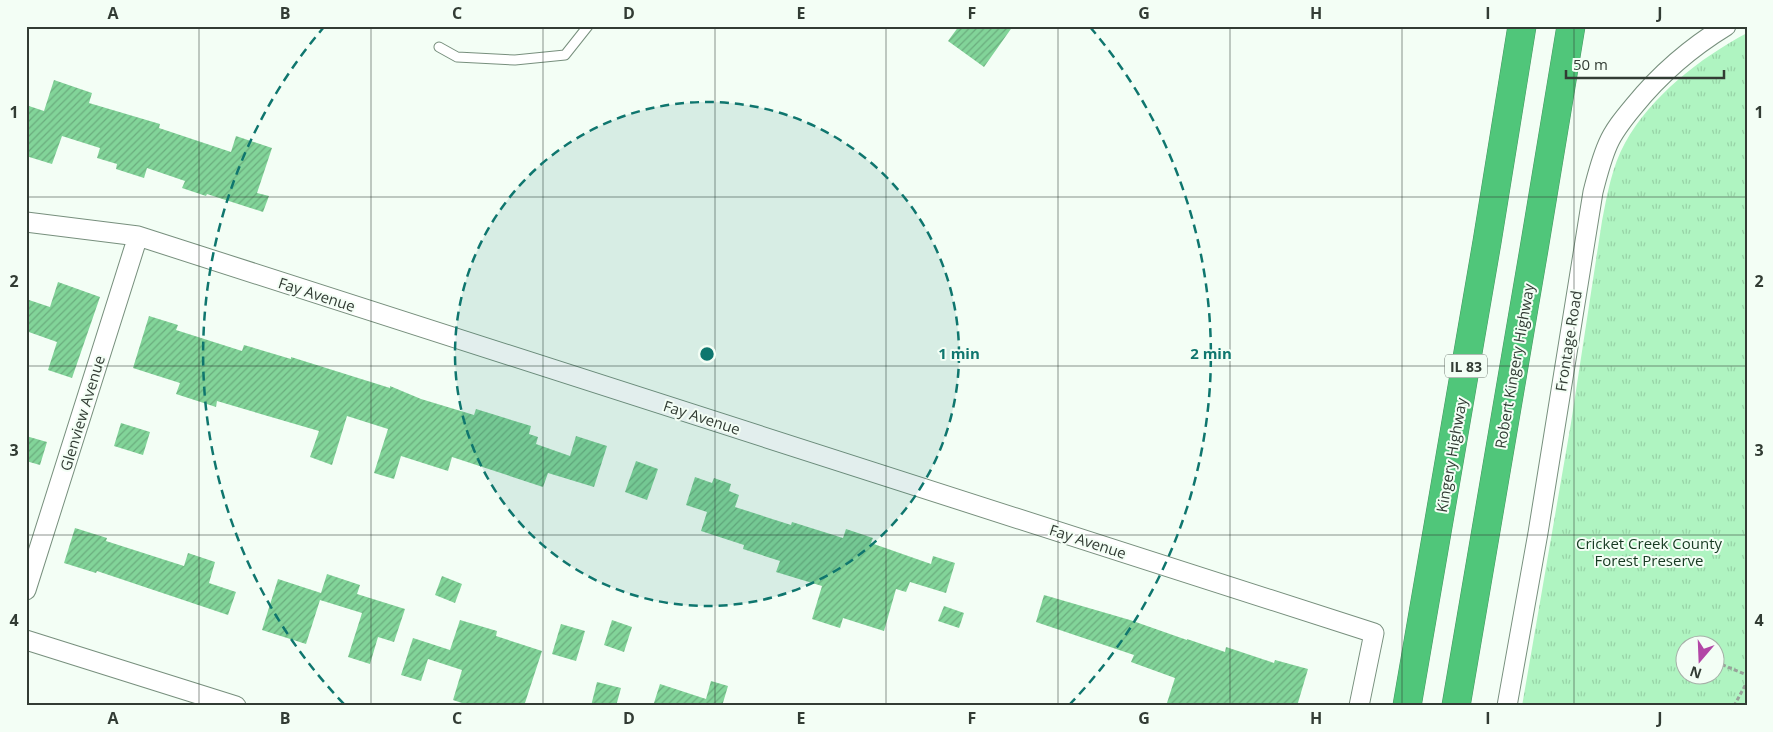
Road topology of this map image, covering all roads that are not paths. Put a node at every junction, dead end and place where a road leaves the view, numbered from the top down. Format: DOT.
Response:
graph roads {
  1 [pos="588,26"];
  2 [pos="1522,26"];
  3 [pos="1571,26"];
  4 [pos="1726,26"];
  5 [pos="440,47"];
  6 [pos="26,222"];
  7 [pos="138,236"];
  8 [pos="26,590"];
  9 [pos="26,640"];
  10 [pos="236,706"];
  11 [pos="1359,706"];
  12 [pos="1407,706"];
  13 [pos="1456,706"];
  14 [pos="1507,706"];
  1 -- 5 [label="lane"];
  2 -- 12 [label="highway, Kingery Highway / IL 83"];
  3 -- 13 [label="highway, Robert Kingery Highway"];
  4 -- 14 [label="street, Frontage Road"];
  6 -- 7 [label="street, Fay Avenue"];
  7 -- 8 [label="street, Glenview Avenue"];
  7 -- 11 [label="street, Fay Avenue"];
  9 -- 10 [label="street"];
}
